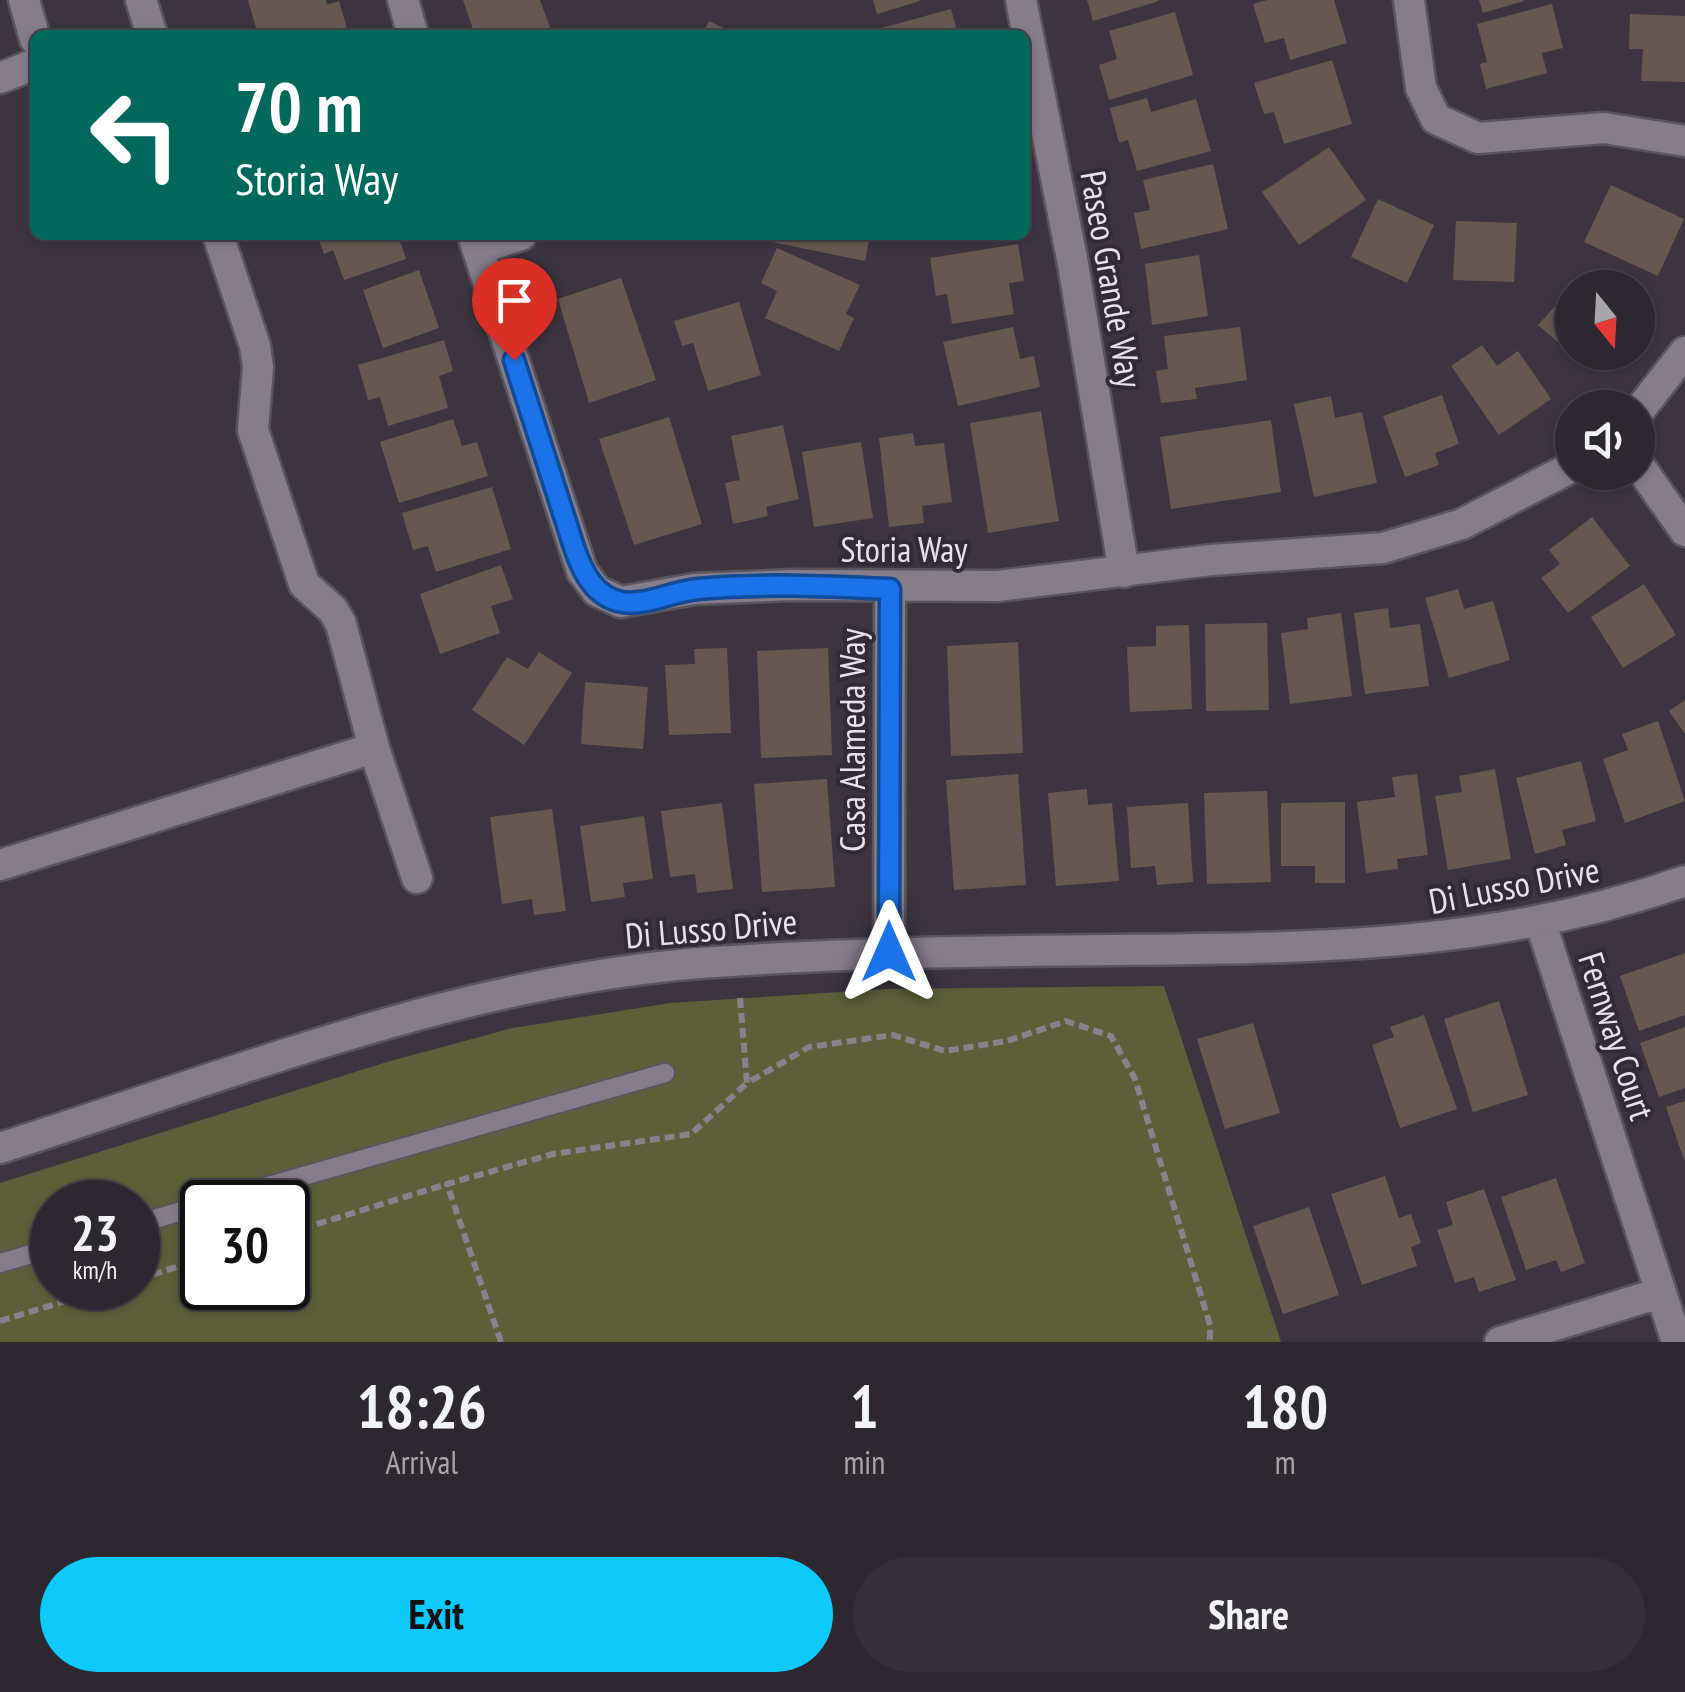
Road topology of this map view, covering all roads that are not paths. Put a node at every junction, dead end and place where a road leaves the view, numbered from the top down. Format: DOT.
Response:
graph roads {
  1 [pos="24,0"];
  2 [pos="142,0"];
  3 [pos="402,0"];
  4 [pos="1022,0"];
  5 [pos="1409,0"];
  6 [pos="32,30"];
  7 [pos="146,30"];
  8 [pos="411,30"];
  9 [pos="1028,30"];
  10 [pos="1030,41"];
  11 [pos="30,66"];
  12 [pos="0,78"];
  13 [pos="1685,142"];
  14 [pos="220,240"];
  15 [pos="476,242"];
  16 [pos="1685,352"];
  17 [pos="1655,390"];
  18 [pos="1555,476"];
  19 [pos="1655,488"];
  20 [pos="1685,531"];
  21 [pos="1124,572"];
  22 [pos="890,589"];
  23 [pos="374,748"];
  24 [pos="0,864"];
  25 [pos="418,878"];
  26 [pos="1685,881"];
  27 [pos="1541,924"];
  28 [pos="889,952"];
  29 [pos="665,1074"];
  30 [pos="0,1148"];
  31 [pos="290,1180"];
  32 [pos="30,1254"];
  33 [pos="0,1263"];
  34 [pos="1660,1293"];
  35 [pos="1500,1342"];
  36 [pos="1677,1342"];
  1 -- 6 [label="street"];
  2 -- 7 [label="street"];
  3 -- 8 [label="street"];
  4 -- 9 [label="street, Paseo Grande Way"];
  5 -- 13 [label="street"];
  10 -- 21 [label="street, Paseo Grande Way"];
  11 -- 12 [label="street"];
  14 -- 23 [label="street"];
  15 -- 22 [label="street, Storia Way"];
  16 -- 17 [label="street"];
  18 -- 21 [label="street, Storia Way"];
  19 -- 20 [label="street"];
  21 -- 22 [label="street, Storia Way"];
  22 -- 28 [label="street, Casa Alameda Way"];
  23 -- 24 [label="street"];
  23 -- 25 [label="street"];
  26 -- 27 [label="street, Di Lusso Drive"];
  27 -- 28 [label="street, Di Lusso Drive"];
  27 -- 34 [label="street, Fernway Court"];
  28 -- 30 [label="street, Di Lusso Drive"];
  29 -- 31 [label="lane"];
  32 -- 33 [label="lane"];
  34 -- 35 [label="street"];
  34 -- 36 [label="street, Fernway Court"];
}
